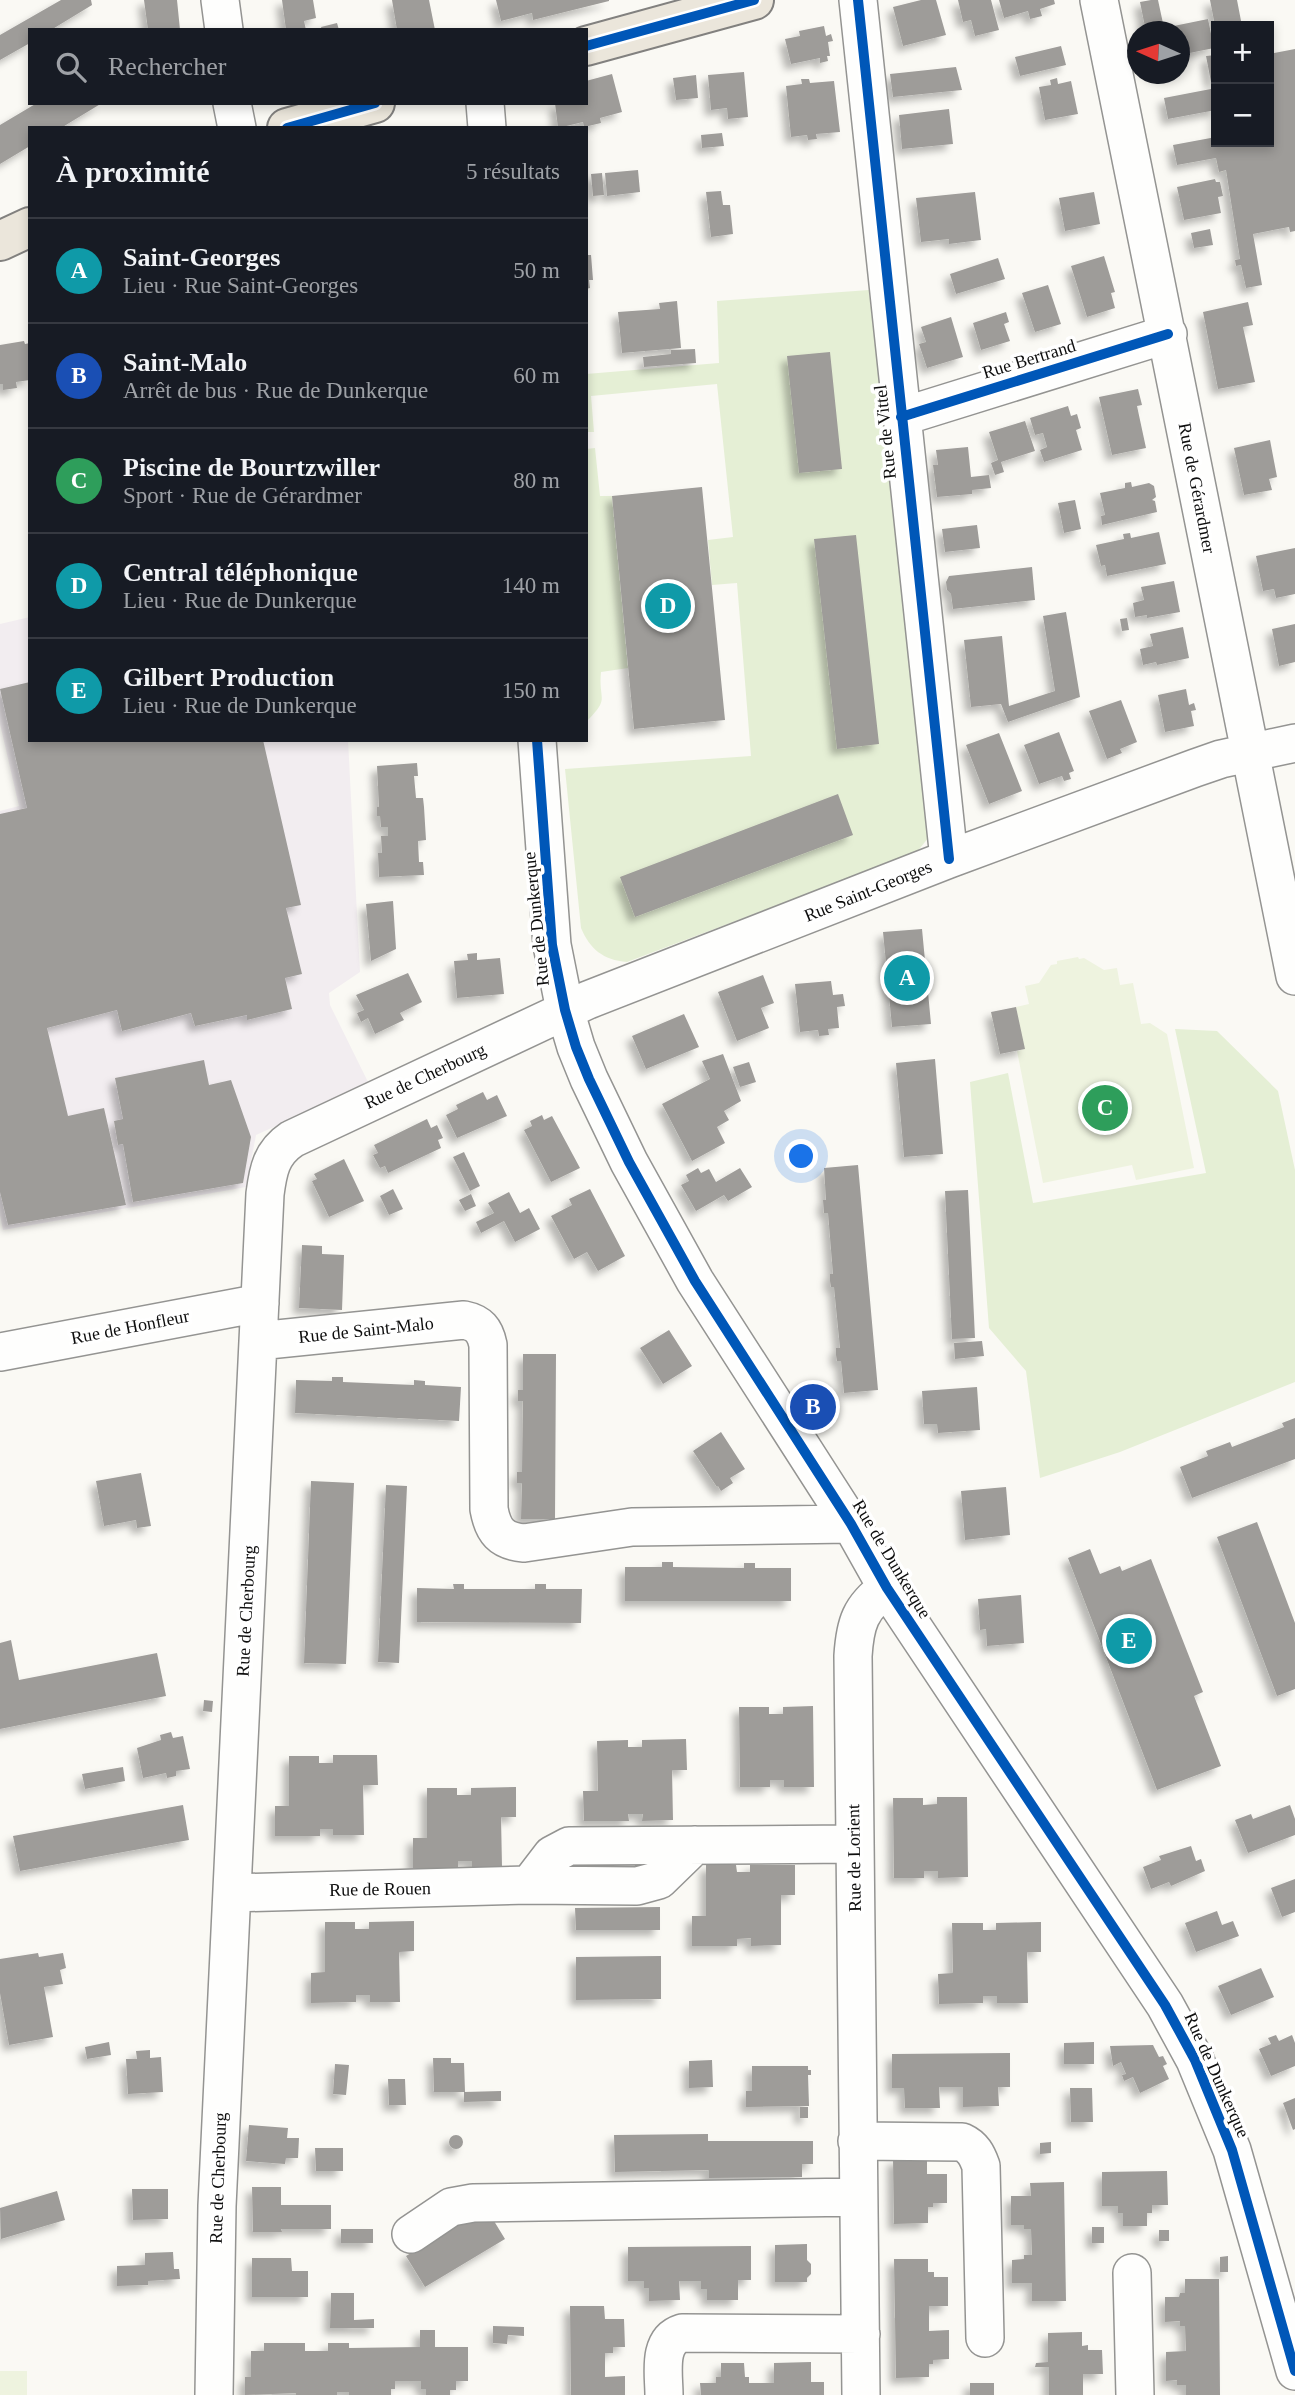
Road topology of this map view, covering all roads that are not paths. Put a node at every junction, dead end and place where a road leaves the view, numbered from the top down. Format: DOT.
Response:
graph roads {
  1 [pos="220,0"];
  2 [pos="754,0"];
  3 [pos="858,0"];
  4 [pos="1099,0"];
  5 [pos="224,28"];
  6 [pos="588,45"];
  7 [pos="232,105"];
  8 [pos="368,105"];
  9 [pos="485,105"];
  10 [pos="237,126"];
  11 [pos="294,126"];
  12 [pos="487,126"];
  13 [pos="28,228"];
  14 [pos="0,241"];
  15 [pos="1168,334"];
  16 [pos="901,417"];
  17 [pos="537,742"];
  18 [pos="1295,743"];
  19 [pos="1249,754"];
  20 [pos="949,859"];
  21 [pos="1295,976"];
  22 [pos="565,1010"];
  23 [pos="260,1303"];
  24 [pos="474,1322"];
  25 [pos="258,1341"];
  26 [pos="0,1352"];
  27 [pos="850,1524"];
  28 [pos="887,1588"];
  29 [pos="854,1844"];
  30 [pos="232,1893"];
  31 [pos="857,2141"];
  32 [pos="858,2197"];
  33 [pos="411,2234"];
  34 [pos="1132,2273"];
  35 [pos="861,2334"];
  36 [pos="985,2338"];
  37 [pos="1295,2371"];
  38 [pos="214,2395"];
  39 [pos="664,2395"];
  40 [pos="861,2395"];
  41 [pos="1135,2395"];
  1 -- 5 [label="street"];
  2 -- 6 [label="main road"];
  3 -- 16 [label="street, Rue de Vittel"];
  4 -- 15 [label="street, Rue de Gérardmer"];
  7 -- 10 [label="street"];
  8 -- 11 [label="main road"];
  9 -- 12 [label="street"];
  13 -- 14 [label="main road"];
  15 -- 16 [label="street, Rue Bertrand"];
  15 -- 19 [label="street, Rue de Gérardmer"];
  16 -- 20 [label="street, Rue de Vittel"];
  17 -- 22 [label="street, Rue de Dunkerque"];
  18 -- 19 [label="street, Rue Saint-Georges"];
  19 -- 20 [label="street, Rue Saint-Georges"];
  19 -- 21 [label="street, Rue de Gérardmer"];
  20 -- 22 [label="street, Rue Saint-Georges"];
  22 -- 23 [label="street, Rue de Cherbourg"];
  22 -- 27 [label="street, Rue de Dunkerque"];
  23 -- 25 [label="street, Rue de Cherbourg"];
  23 -- 26 [label="street, Rue de Honfleur"];
  24 -- 25 [label="street, Rue de Saint-Malo"];
  24 -- 27 [label="street, Rue de Dunkerque"];
  25 -- 30 [label="street, Rue de Cherbourg"];
  27 -- 28 [label="street, Rue de Dunkerque"];
  28 -- 29 [label="street, Rue de Lorient"];
  28 -- 37 [label="street, Rue de Dunkerque"];
  29 -- 30 [label="street, Rue de Rouen"];
  29 -- 31 [label="street, Rue de Lorient"];
  30 -- 38 [label="street, Rue de Cherbourg"];
  31 -- 32 [label="street, Rue de Lorient"];
  31 -- 36 [label="street"];
  32 -- 33 [label="street"];
  32 -- 35 [label="street, Rue de Lorient"];
  34 -- 41 [label="street"];
  35 -- 39 [label="street"];
  35 -- 40 [label="street, Rue de Lorient"];
}
